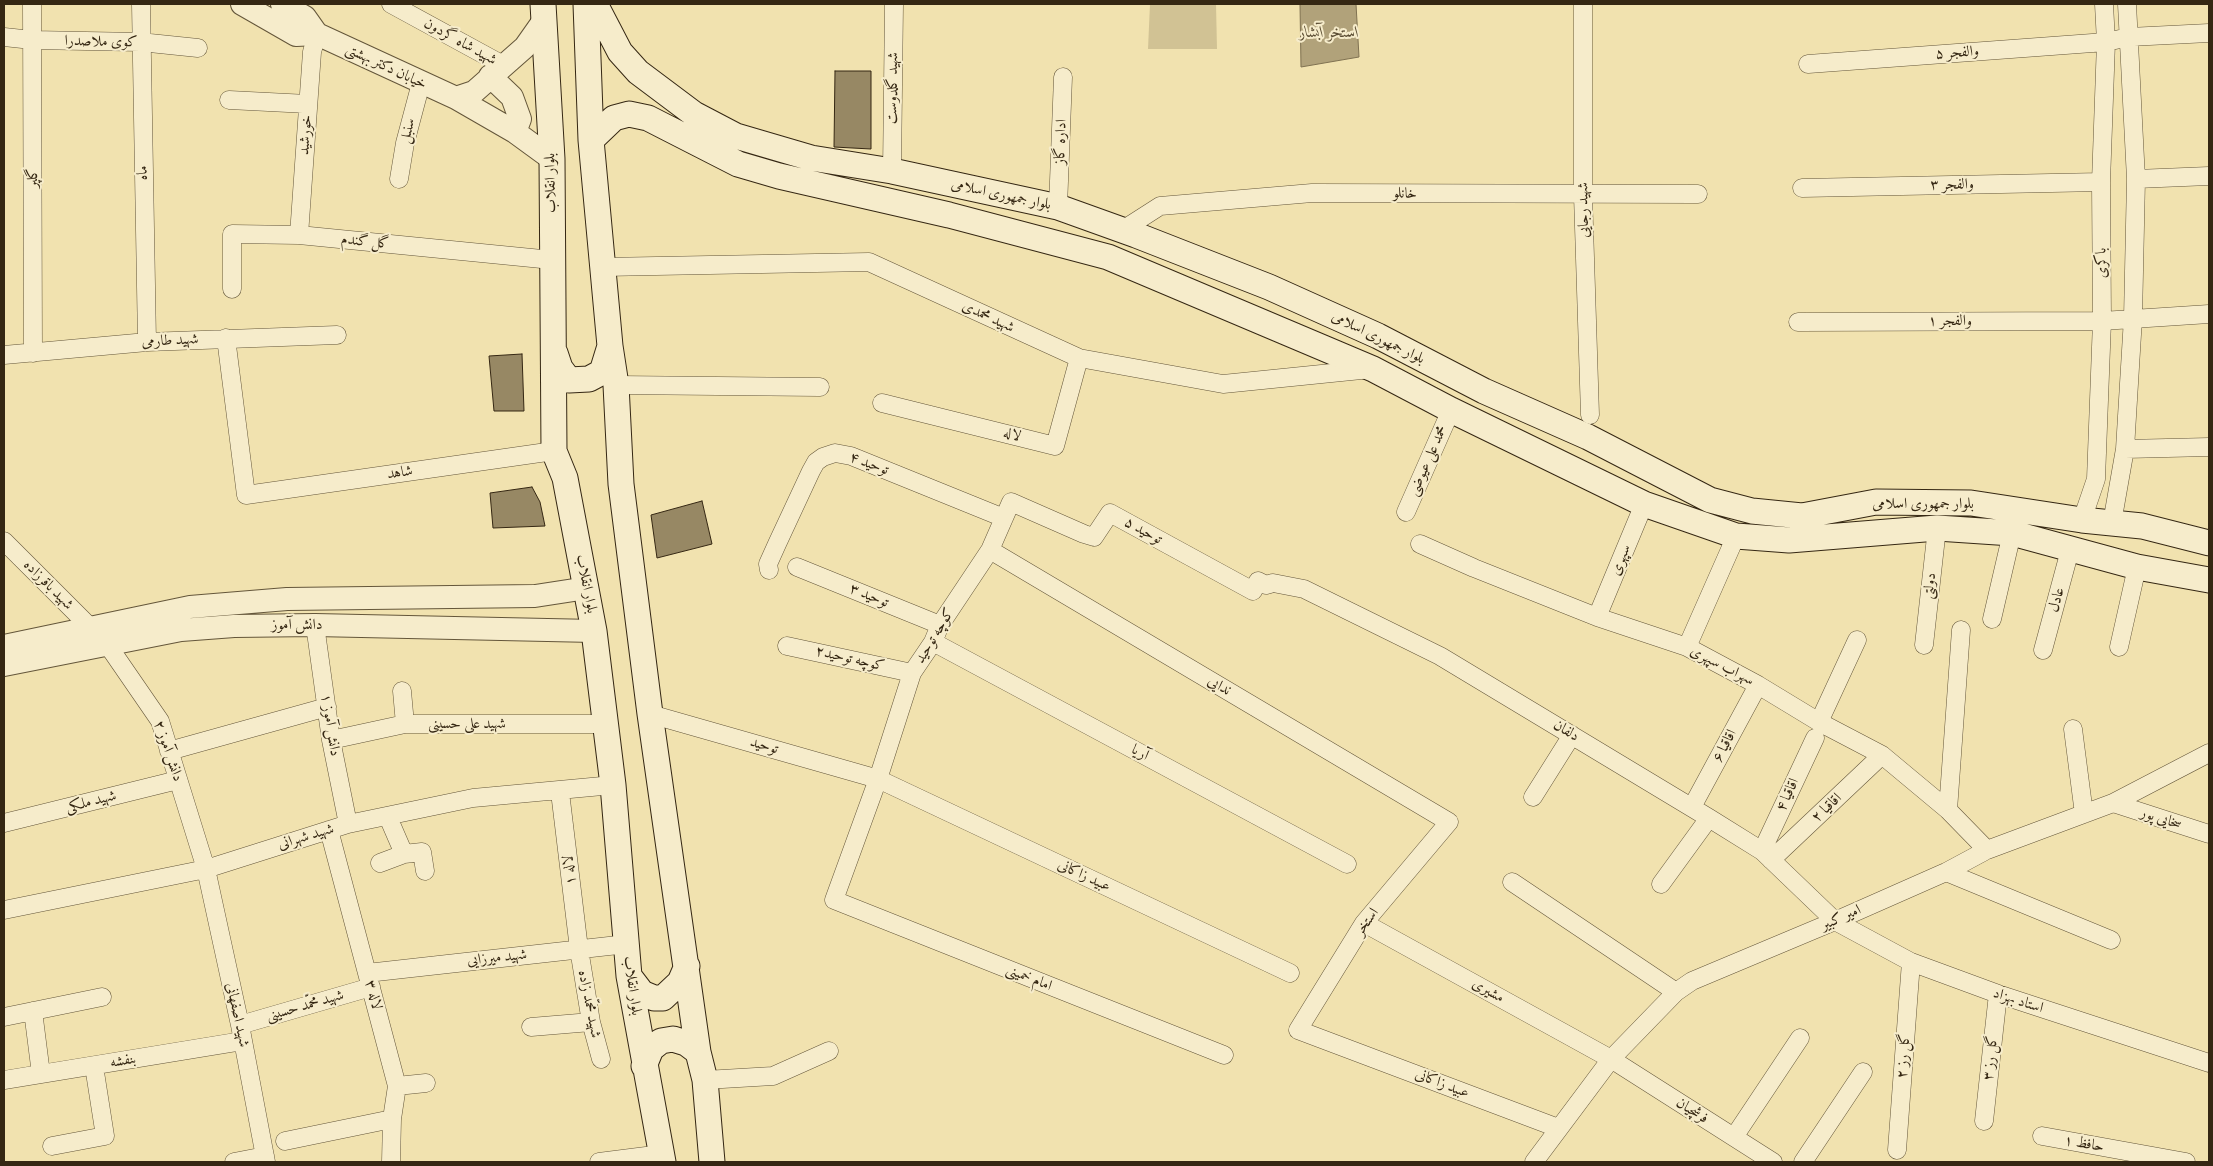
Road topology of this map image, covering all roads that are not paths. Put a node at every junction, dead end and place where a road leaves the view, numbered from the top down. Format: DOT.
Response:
graph roads {
  1 [pos="32,4"];
  2 [pos="141,4"];
  3 [pos="242,4"];
  4 [pos="282,4"];
  5 [pos="391,4"];
  6 [pos="586,4"];
  7 [pos="595,4"];
  8 [pos="894,4"];
  9 [pos="1582,4"];
  10 [pos="2104,4"];
  11 [pos="2127,4"];
  12 [pos="543,12"];
  13 [pos="2209,33"];
  14 [pos="317,34"];
  15 [pos="2129,37"];
  16 [pos="4,38"];
  17 [pos="32,40"];
  18 [pos="140,42"];
  19 [pos="2106,42"];
  20 [pos="198,48"];
  21 [pos="1808,64"];
  22 [pos="497,71"];
  23 [pos="1063,77"];
  24 [pos="421,83"];
  25 [pos="660,90"];
  26 [pos="456,98"];
  27 [pos="229,100"];
  28 [pos="308,104"];
  29 [pos="648,118"];
  30 [pos="515,132"];
  31 [pos="591,140"];
  32 [pos="552,159"];
  33 [pos="892,171"];
  34 [pos="2209,176"];
  35 [pos="399,178"];
  36 [pos="2136,179"];
  37 [pos="2100,182"];
  38 [pos="1802,188"];
  39 [pos="1698,194"];
  40 [pos="1583,196"];
  41 [pos="1058,207"];
  42 [pos="1121,231"];
  43 [pos="299,235"];
  44 [pos="552,260"];
  45 [pos="603,267"];
  46 [pos="232,289"];
  47 [pos="2209,314"];
  48 [pos="2133,318"];
  49 [pos="2102,320"];
  50 [pos="1798,322"];
  51 [pos="338,335"];
  52 [pos="226,338"];
  53 [pos="147,342"];
  54 [pos="610,346"];
  55 [pos="554,350"];
  56 [pos="33,353"];
  57 [pos="4,356"];
  58 [pos="1079,358"];
  59 [pos="1373,369"];
  60 [pos="616,385"];
  61 [pos="820,387"];
  62 [pos="1484,391"];
  63 [pos="882,403"];
  64 [pos="1461,415"];
  65 [pos="1590,415"];
  66 [pos="2209,447"];
  67 [pos="2125,449"];
  68 [pos="554,451"];
  69 [pos="2096,479"];
  70 [pos="2121,482"];
  71 [pos="1011,502"];
  72 [pos="1644,504"];
  73 [pos="1406,512"];
  74 [pos="1004,518"];
  75 [pos="2082,520"];
  76 [pos="2112,523"];
  77 [pos="2142,526"];
  78 [pos="1937,528"];
  79 [pos="2012,533"];
  80 [pos="1736,536"];
  81 [pos="4,541"];
  82 [pos="2209,543"];
  83 [pos="1420,544"];
  84 [pos="990,550"];
  85 [pos="2070,550"];
  86 [pos="797,567"];
  87 [pos="2137,567"];
  88 [pos="769,570"];
  89 [pos="2209,580"];
  90 [pos="1273,583"];
  91 [pos="587,588"];
  92 [pos="535,596"];
  93 [pos="1597,617"];
  94 [pos="1992,619"];
  95 [pos="315,625"];
  96 [pos="940,625"];
  97 [pos="539,629"];
  98 [pos="1961,630"];
  99 [pos="594,631"];
  100 [pos="100,636"];
  101 [pos="1857,640"];
  102 [pos="933,642"];
  103 [pos="1924,645"];
  104 [pos="4,646"];
  105 [pos="787,646"];
  106 [pos="1687,647"];
  107 [pos="2119,647"];
  108 [pos="2043,650"];
  109 [pos="4,666"];
  110 [pos="912,673"];
  111 [pos="1758,685"];
  112 [pos="402,691"];
  113 [pos="327,707"];
  114 [pos="650,714"];
  115 [pos="405,724"];
  116 [pos="605,724"];
  117 [pos="2073,729"];
  118 [pos="1817,730"];
  119 [pos="1572,735"];
  120 [pos="331,740"];
  121 [pos="169,751"];
  122 [pos="2209,753"];
  123 [pos="1882,755"];
  124 [pos="878,779"];
  125 [pos="178,780"];
  126 [pos="612,785"];
  127 [pos="560,792"];
  128 [pos="1533,798"];
  129 [pos="2113,803"];
  130 [pos="1692,807"];
  131 [pos="1948,810"];
  132 [pos="2084,814"];
  133 [pos="388,817"];
  134 [pos="1710,818"];
  135 [pos="1449,822"];
  136 [pos="4,823"];
  137 [pos="348,824"];
  138 [pos="329,830"];
  139 [pos="2209,834"];
  140 [pos="1987,850"];
  141 [pos="404,854"];
  142 [pos="1766,856"];
  143 [pos="380,863"];
  144 [pos="1347,864"];
  145 [pos="206,869"];
  146 [pos="425,871"];
  147 [pos="1946,872"];
  148 [pos="1512,882"];
  149 [pos="1661,884"];
  150 [pos="834,900"];
  151 [pos="4,910"];
  152 [pos="1835,921"];
  153 [pos="1364,923"];
  154 [pos="2111,940"];
  155 [pos="627,944"];
  156 [pos="579,949"];
  157 [pos="1911,962"];
  158 [pos="687,966"];
  159 [pos="1290,973"];
  160 [pos="629,976"];
  161 [pos="369,980"];
  162 [pos="1676,992"];
  163 [pos="1998,994"];
  164 [pos="102,997"];
  165 [pos="33,1011"];
  166 [pos="4,1017"];
  167 [pos="591,1022"];
  168 [pos="531,1027"];
  169 [pos="1298,1030"];
  170 [pos="241,1033"];
  171 [pos="1800,1038"];
  172 [pos="829,1051"];
  173 [pos="698,1052"];
  174 [pos="1224,1055"];
  175 [pos="601,1059"];
  176 [pos="1612,1060"];
  177 [pos="2209,1063"];
  178 [pos="94,1066"];
  179 [pos="644,1066"];
  180 [pos="1863,1072"];
  181 [pos="41,1074"];
  182 [pos="4,1080"];
  183 [pos="705,1080"];
  184 [pos="426,1083"];
  185 [pos="397,1086"];
  186 [pos="392,1119"];
  187 [pos="1984,1121"];
  188 [pos="1558,1128"];
  189 [pos="2042,1136"];
  190 [pos="1734,1137"];
  191 [pos="285,1141"];
  192 [pos="52,1146"];
  193 [pos="1897,1150"];
  194 [pos="662,1158"];
  195 [pos="266,1159"];
  196 [pos="234,1162"];
  197 [pos="390,1162"];
  198 [pos="599,1162"];
  199 [pos="712,1162"];
  200 [pos="1534,1162"];
  201 [pos="1773,1162"];
  202 [pos="1803,1162"];
  203 [pos="2186,1162"];
  1 -- 17 [label="street, گلپر"];
  2 -- 18 [label="street, ماه"];
  3 -- 14 [label="street, خیابان دکتر بهشتی"];
  4 -- 14 [label="street, خیابان دکتر بهشتی"];
  5 -- 22 [label="street, شهید شاه گردون"];
  6 -- 31 [label="main road"];
  7 -- 25 [label="main road, بلوار جمهوری اسلامی"];
  8 -- 33 [label="street, شهید گلدوست"];
  9 -- 40 [label="street, شهید رجایی"];
  10 -- 19 [label="street, باکری"];
  11 -- 15 [label="street"];
  12 -- 22 [label="street"];
  12 -- 32 [label="main road, بلوار انقلاب"];
  13 -- 15 [label="street, والفجر ۵"];
  14 -- 24 [label="street, خیابان دکتر بهشتی"];
  14 -- 28 [label="street, خورشید"];
  15 -- 19 [label="street, والفجر ۵"];
  15 -- 36 [label="street"];
  16 -- 17 [label="street, کوی ملاصدرا"];
  17 -- 18 [label="street, کوی ملاصدرا"];
  17 -- 56 [label="street, گلپر"];
  18 -- 20 [label="street, کوی ملاصدرا"];
  18 -- 53 [label="street, ماه"];
  19 -- 21 [label="street, والفجر ۵"];
  19 -- 37 [label="street, باکری"];
  22 -- 26 [label="street"];
  22 -- 30 [label="street"];
  23 -- 41 [label="street, اداره گاز"];
  24 -- 26 [label="street, خیابان دکتر بهشتی"];
  24 -- 35 [label="street, سنبل"];
  25 -- 29 [label="main road"];
  25 -- 33 [label="main road, بلوار جمهوری اسلامی"];
  26 -- 30 [label="street, خیابان دکتر بهشتی"];
  27 -- 28 [label="street"];
  28 -- 43 [label="street, خورشید"];
  29 -- 31 [label="main road, بلوار جمهوری اسلامی"];
  29 -- 59 [label="main road, بلوار جمهوری اسلامی"];
  30 -- 32 [label="street, خیابان دکتر بهشتی"];
  31 -- 45 [label="main road"];
  32 -- 44 [label="main road, بلوار انقلاب"];
  33 -- 41 [label="main road, بلوار جمهوری اسلامی"];
  34 -- 36 [label="street"];
  36 -- 48 [label="street"];
  37 -- 38 [label="street, والفجر ۳"];
  37 -- 49 [label="street, باکری"];
  39 -- 40 [label="street, خانلو"];
  40 -- 42 [label="street, خانلو"];
  40 -- 65 [label="street, شهید رجایی"];
  41 -- 42 [label="main road, بلوار جمهوری اسلامی"];
  42 -- 62 [label="main road, بلوار جمهوری اسلامی"];
  43 -- 44 [label="street, گل گندم"];
  43 -- 46 [label="street, گل گندم"];
  44 -- 55 [label="main road, بلوار انقلاب"];
  45 -- 54 [label="main road"];
  45 -- 58 [label="street, شهید محمدی"];
  47 -- 48 [label="street, والفجر ۱"];
  48 -- 49 [label="street, والفجر ۱"];
  48 -- 67 [label="street"];
  49 -- 50 [label="street, والفجر ۱"];
  49 -- 69 [label="street, باکری"];
  51 -- 52 [label="street, شهید طارمی"];
  52 -- 53 [label="street, شهید طارمی"];
  52 -- 68 [label="street, شاهد"];
  53 -- 56 [label="street, شهید طارمی"];
  54 -- 55 [label="main road"];
  54 -- 60 [label="main road"];
  55 -- 68 [label="main road, بلوار انقلاب"];
  56 -- 57 [label="street, شهید طارمی"];
  58 -- 59 [label="street, شهید محمدی"];
  58 -- 63 [label="street, لاله"];
  59 -- 64 [label="main road, بلوار جمهوری اسلامی"];
  60 -- 61 [label="street"];
  60 -- 114 [label="main road"];
  62 -- 64 [label="main road"];
  62 -- 75 [label="main road, بلوار جمهوری اسلامی"];
  64 -- 72 [label="main road, بلوار جمهوری اسلامی"];
  64 -- 73 [label="street, محمد علی عیوضی"];
  66 -- 67 [label="street"];
  67 -- 70 [label="street"];
  68 -- 91 [label="main road, بلوار انقلاب"];
  69 -- 70 [label="street"];
  69 -- 75 [label="street, باکری"];
  70 -- 76 [label="street"];
  71 -- 74 [label="street, کوچه توحید"];
  71 -- 90 [label="street, توحید ۵"];
  72 -- 80 [label="main road, بلوار جمهوری اسلامی"];
  72 -- 93 [label="street, سپهری"];
  74 -- 84 [label="street, کوچه توحید"];
  74 -- 88 [label="street, توحید ۴"];
  75 -- 76 [label="main road, بلوار جمهوری اسلامی"];
  76 -- 77 [label="main road, بلوار جمهوری اسلامی"];
  77 -- 82 [label="main road, بلوار جمهوری اسلامی"];
  77 -- 87 [label="main road"];
  78 -- 79 [label="main road, بلوار جمهوری اسلامی"];
  78 -- 80 [label="main road, بلوار جمهوری اسلامی"];
  78 -- 103 [label="street, دولتی"];
  79 -- 85 [label="main road, بلوار جمهوری اسلامی"];
  79 -- 94 [label="street"];
  80 -- 106 [label="street"];
  81 -- 100 [label="street, شهید باقرزاده"];
  83 -- 93 [label="street, سهراب سپهری"];
  84 -- 96 [label="street, کوچه توحید"];
  84 -- 135 [label="street, ندایی"];
  85 -- 87 [label="main road, بلوار جمهوری اسلامی"];
  85 -- 108 [label="street, عادل"];
  86 -- 96 [label="street, توحید ۳"];
  87 -- 89 [label="main road, بلوار جمهوری اسلامی"];
  87 -- 107 [label="street"];
  90 -- 119 [label="street, دلفان"];
  91 -- 92 [label="street, دانش آموز"];
  91 -- 99 [label="main road, بلوار انقلاب"];
  92 -- 97 [label="street"];
  92 -- 100 [label="street, دانش آموز"];
  93 -- 106 [label="street, سهراب سپهری"];
  95 -- 97 [label="street, دانش آموز"];
  95 -- 100 [label="street, دانش آموز"];
  95 -- 113 [label="street, دانش آموز ۱"];
  96 -- 102 [label="street, کوچه توحید"];
  97 -- 99 [label="street, دانش آموز"];
  98 -- 131 [label="street"];
  99 -- 116 [label="main road, بلوار انقلاب"];
  100 -- 104 [label="street, دانش آموز"];
  100 -- 109 [label="street, دانش آموز"];
  100 -- 121 [label="street, دانش آموز ۲"];
  101 -- 118 [label="street, اقاقیا ۴"];
  102 -- 110 [label="street, کوچه توحید"];
  102 -- 144 [label="street, آریا"];
  105 -- 110 [label="street, کوچه توحید۲"];
  106 -- 111 [label="street, سهراب سپهری"];
  110 -- 124 [label="street, کوچه توحید"];
  111 -- 118 [label="street, سهراب سپهری"];
  111 -- 130 [label="street, اقاقیا ۶"];
  112 -- 115 [label="street"];
  113 -- 120 [label="street, دانش آموز ۱"];
  113 -- 121 [label="street"];
  114 -- 124 [label="street, توحید"];
  114 -- 158 [label="main road"];
  115 -- 116 [label="street, شهید علی حسینی"];
  115 -- 120 [label="street, شهید علی حسینی"];
  116 -- 126 [label="main road, بلوار انقلاب"];
  117 -- 132 [label="street"];
  118 -- 123 [label="street, سهراب سپهری"];
  118 -- 142 [label="street, اقاقیا ۴"];
  119 -- 128 [label="street"];
  119 -- 130 [label="street, دلفان"];
  120 -- 137 [label="street, دانش آموز ۱"];
  121 -- 125 [label="street, دانش آموز ۲"];
  122 -- 129 [label="street, امیر کبیر"];
  123 -- 131 [label="street, سهراب سپهری"];
  123 -- 142 [label="street, اقاقیا ۲"];
  124 -- 150 [label="street, کوچه توحید"];
  124 -- 159 [label="street, عبید زاکانی"];
  125 -- 136 [label="street, شهید ملکی"];
  125 -- 145 [label="street, دانش آموز ۲"];
  126 -- 127 [label="street, شهید شهرانی"];
  126 -- 155 [label="main road, بلوار انقلاب"];
  127 -- 133 [label="street, شهید شهرانی"];
  127 -- 156 [label="street, لاله ۱"];
  129 -- 132 [label="street, امیر کبیر"];
  129 -- 139 [label="street, سخایی پور"];
  130 -- 134 [label="street, دلفان"];
  131 -- 140 [label="street, سهراب سپهری"];
  132 -- 140 [label="street, امیر کبیر"];
  133 -- 137 [label="street, شهید شهرانی"];
  133 -- 141 [label="street"];
  134 -- 142 [label="street, دلفان"];
  134 -- 149 [label="street"];
  135 -- 153 [label="street, استخر"];
  137 -- 138 [label="street, شهید شهرانی"];
  138 -- 145 [label="street, شهید شهرانی"];
  138 -- 161 [label="street, لاله ۳"];
  140 -- 147 [label="street, امیر کبیر"];
  141 -- 143 [label="street"];
  141 -- 146 [label="street"];
  142 -- 152 [label="street, دلفان"];
  145 -- 151 [label="street, شهید شهرانی"];
  145 -- 170 [label="street, شهید اصفهانی"];
  147 -- 152 [label="street, امیر کبیر"];
  147 -- 154 [label="street"];
  148 -- 162 [label="street"];
  150 -- 174 [label="street, امام خمینی"];
  152 -- 157 [label="street, استاد بهزاد"];
  152 -- 162 [label="street, امیر کبیر"];
  153 -- 169 [label="street, استخر"];
  153 -- 176 [label="street, مشیری"];
  155 -- 156 [label="street, شهید میرزایی"];
  155 -- 160 [label="main road, بلوار انقلاب"];
  156 -- 161 [label="street, شهید میرزایی"];
  156 -- 167 [label="street, شهید محمّد زاده"];
  157 -- 163 [label="street, استاد بهزاد"];
  157 -- 193 [label="street, گل رز ۲"];
  158 -- 160 [label="main road"];
  158 -- 173 [label="main road"];
  160 -- 179 [label="main road, بلوار انقلاب"];
  161 -- 170 [label="street, شهید محمّد حسینی"];
  161 -- 185 [label="street, لاله ۳"];
  162 -- 176 [label="street, امیر کبیر"];
  163 -- 177 [label="street, استاد بهزاد"];
  163 -- 187 [label="street, گل رز ۳"];
  164 -- 165 [label="street"];
  165 -- 166 [label="street"];
  165 -- 181 [label="street"];
  167 -- 168 [label="street"];
  167 -- 175 [label="street, شهید محمّد زاده"];
  169 -- 188 [label="street, عبید زاکانی"];
  170 -- 178 [label="street, بنفشه"];
  170 -- 195 [label="street, شهید اصفهانی"];
  171 -- 190 [label="street"];
  172 -- 183 [label="street"];
  173 -- 179 [label="main road"];
  173 -- 183 [label="main road"];
  176 -- 188 [label="street, امیر کبیر"];
  176 -- 190 [label="street, فرشچیان"];
  178 -- 181 [label="street, بنفشه"];
  178 -- 192 [label="street"];
  179 -- 194 [label="main road, بلوار انقلاب"];
  180 -- 202 [label="street"];
  181 -- 182 [label="street, بنفشه"];
  183 -- 199 [label="main road"];
  184 -- 185 [label="street"];
  185 -- 186 [label="street, لاله ۳"];
  186 -- 191 [label="street"];
  186 -- 197 [label="street, لاله ۳"];
  188 -- 200 [label="street, امیر کبیر"];
  189 -- 203 [label="street, حافظ ۱"];
  190 -- 201 [label="street, فرشچیان"];
  194 -- 198 [label="street"];
  195 -- 196 [label="street"];
}
